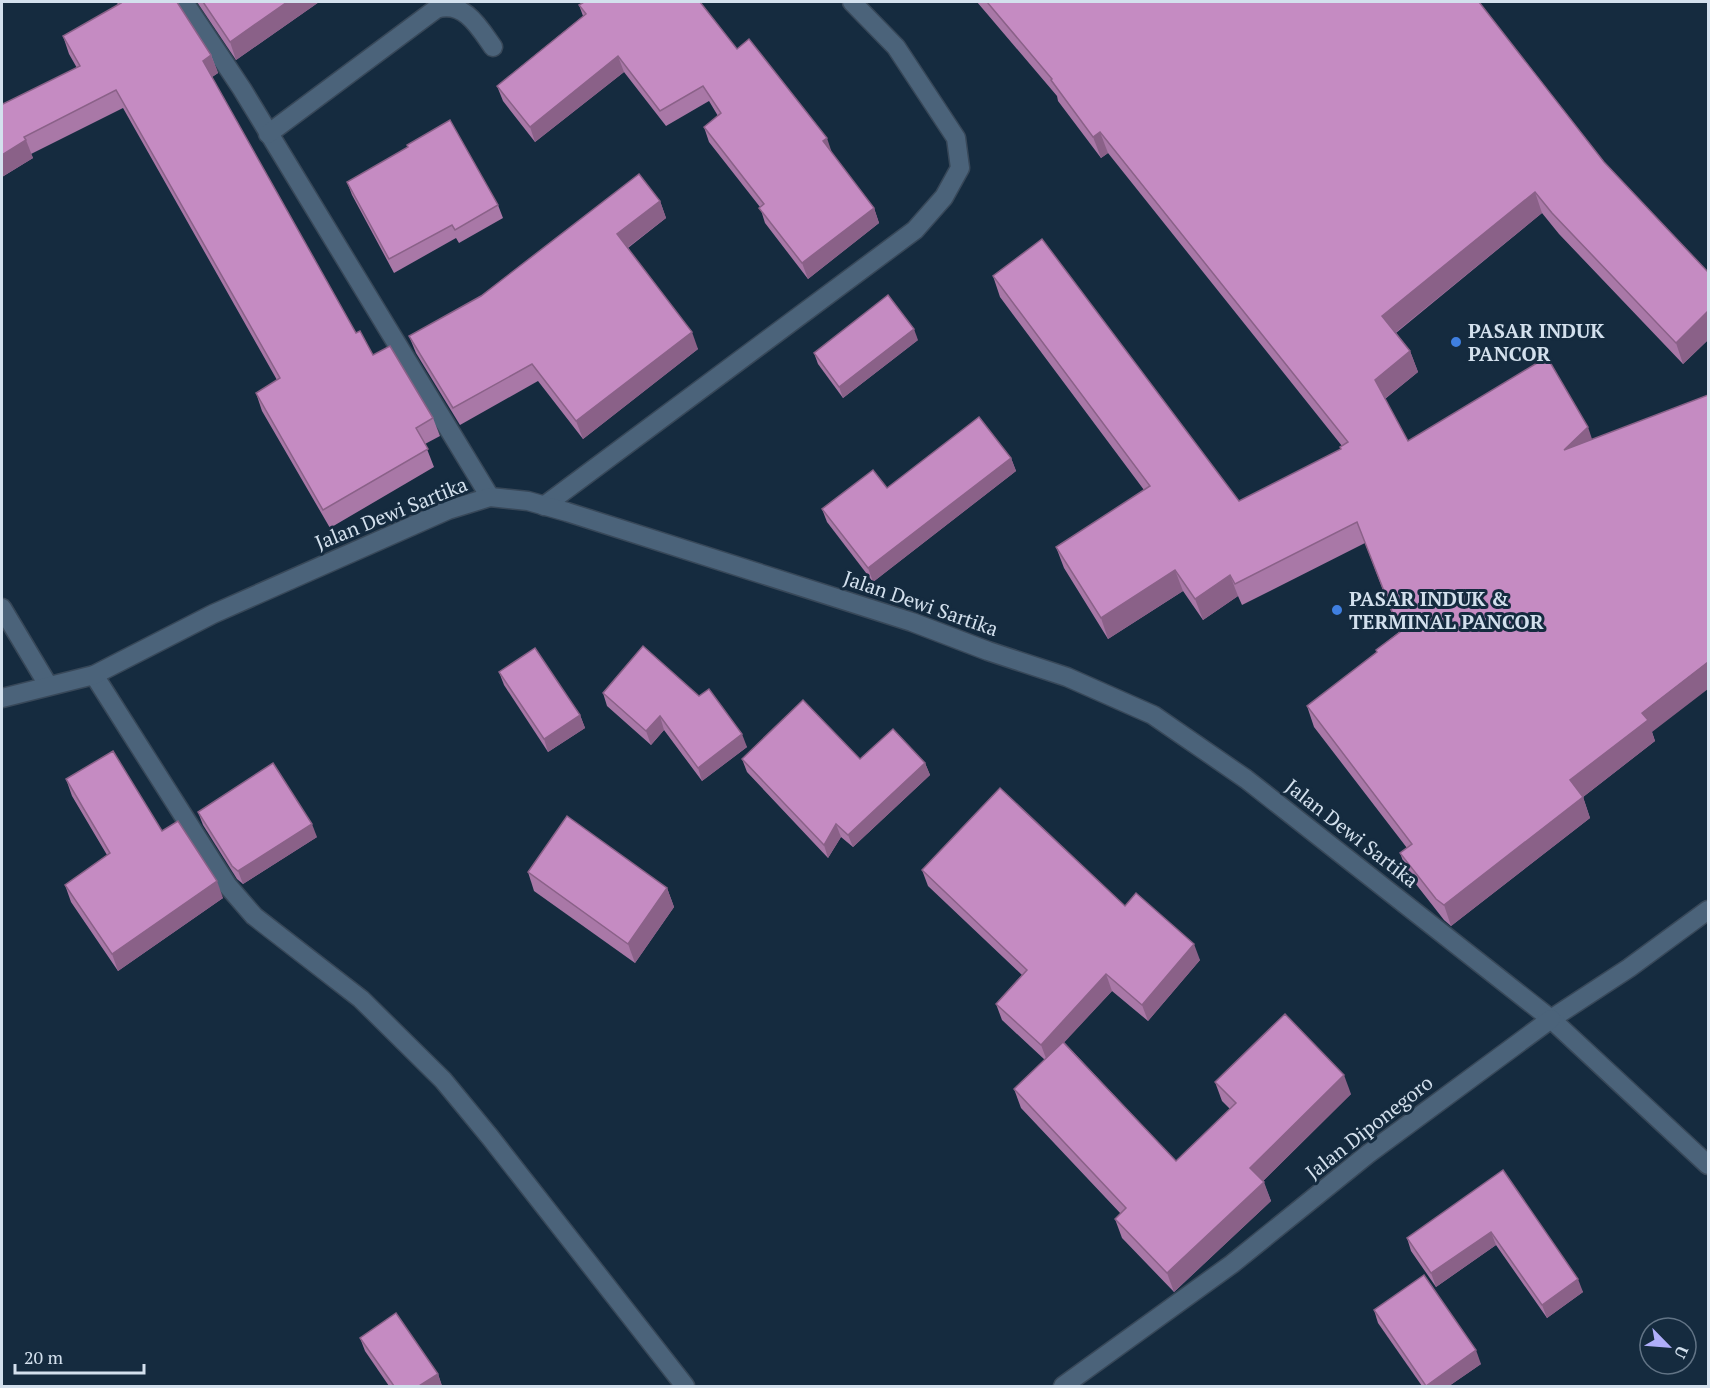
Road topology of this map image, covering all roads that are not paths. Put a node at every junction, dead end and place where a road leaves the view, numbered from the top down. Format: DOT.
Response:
graph roads {
  1 [pos="184,2"];
  2 [pos="852,2"];
  3 [pos="493,47"];
  4 [pos="268,134"];
  5 [pos="490,497"];
  6 [pos="544,506"];
  7 [pos="2,608"];
  8 [pos="94,675"];
  9 [pos="48,685"];
  10 [pos="2,698"];
  11 [pos="1708,910"];
  12 [pos="1551,1018"];
  13 [pos="1708,1165"];
  14 [pos="685,1386"];
  15 [pos="1063,1386"];
  1 -- 4 [label="street"];
  2 -- 6 [label="street"];
  3 -- 4 [label="street"];
  4 -- 5 [label="street"];
  5 -- 6 [label="street, Jalan Dewi Sartika"];
  5 -- 8 [label="street, Jalan Dewi Sartika"];
  6 -- 12 [label="street, Jalan Dewi Sartika"];
  7 -- 9 [label="street"];
  8 -- 9 [label="street, Jalan Dewi Sartika"];
  8 -- 14 [label="street"];
  9 -- 10 [label="street, Jalan Dewi Sartika"];
  11 -- 12 [label="street, Jalan Diponegoro"];
  12 -- 13 [label="street, Jalan Dewi Sartika"];
  12 -- 15 [label="street, Jalan Diponegoro"];
}
